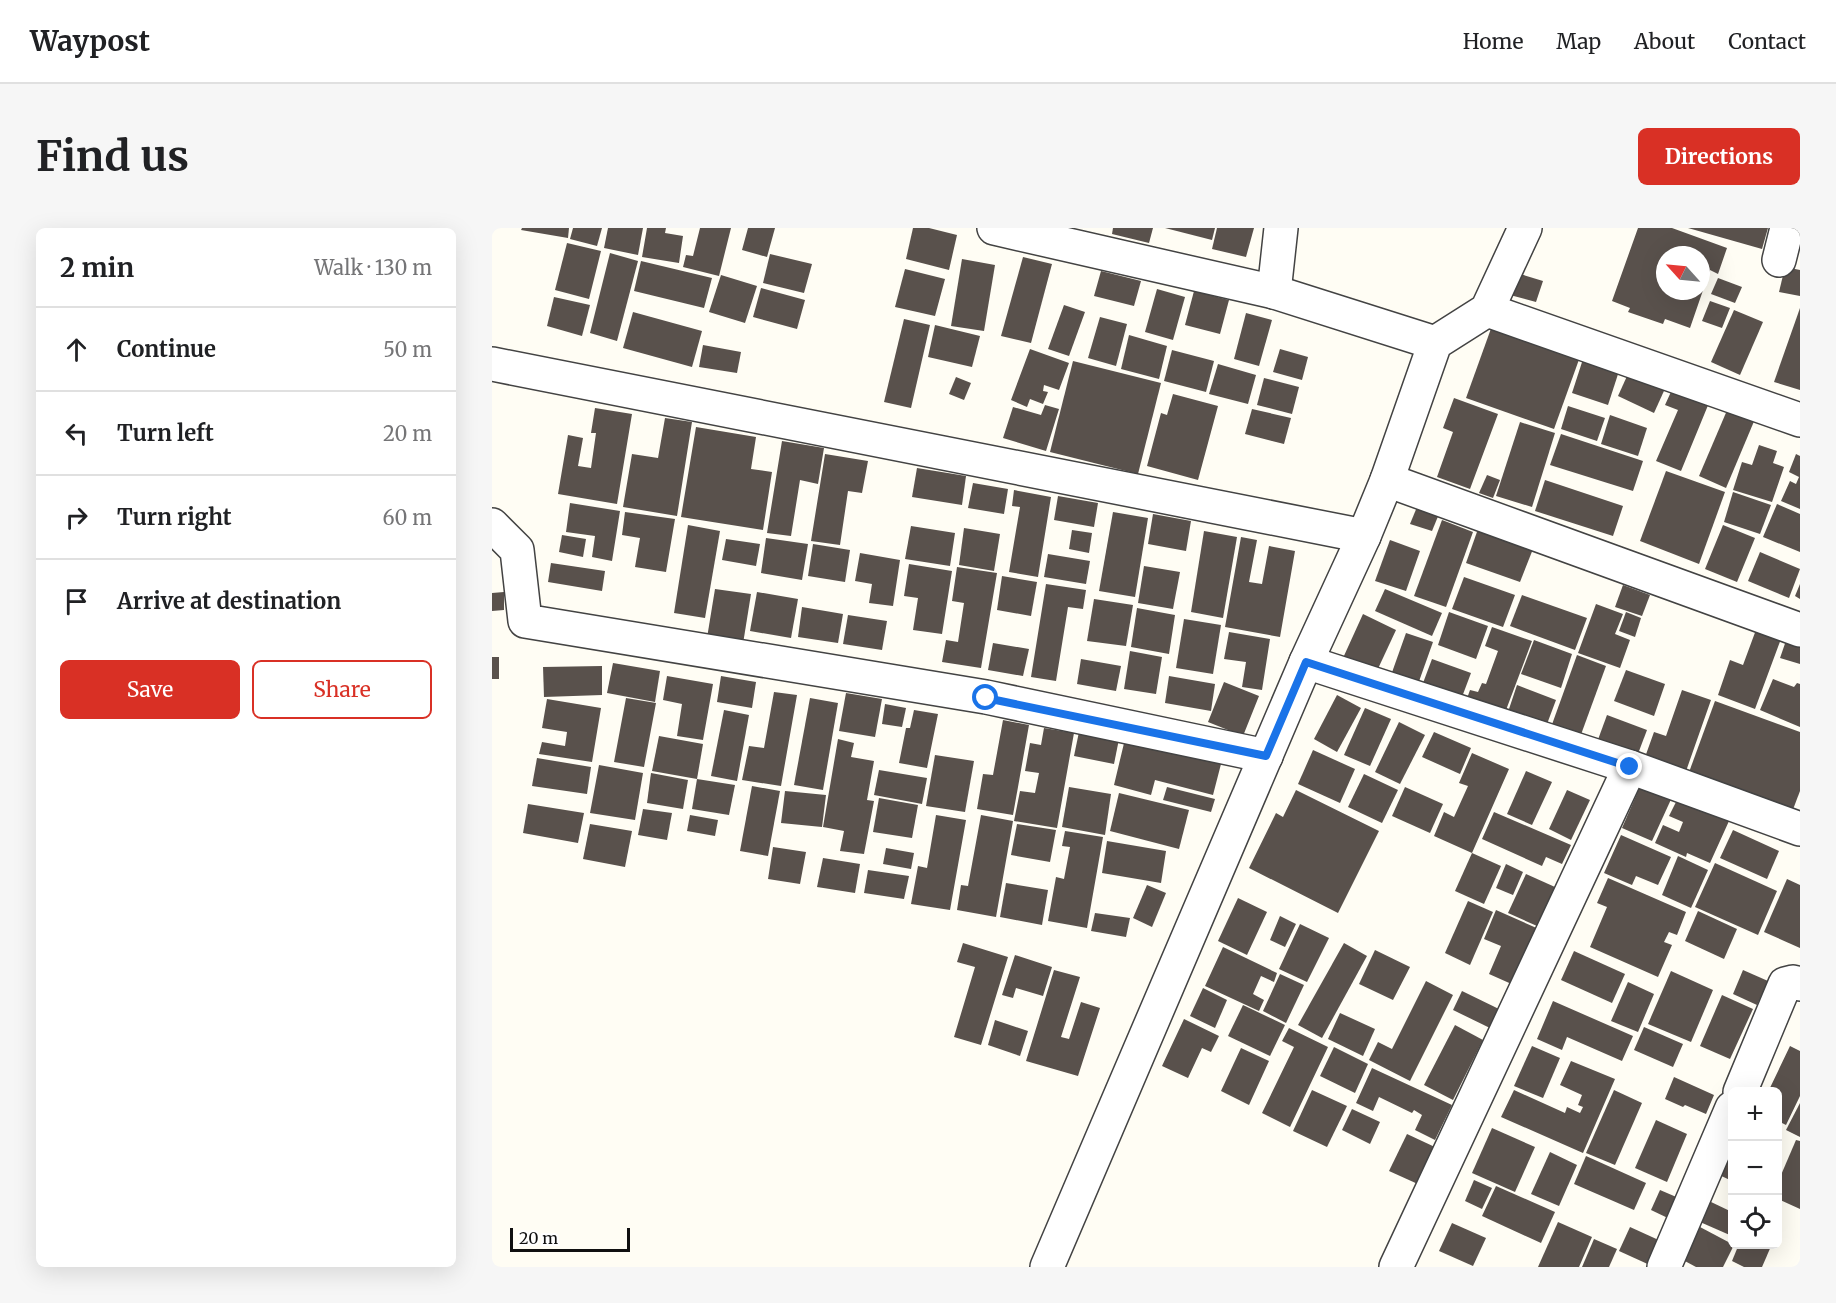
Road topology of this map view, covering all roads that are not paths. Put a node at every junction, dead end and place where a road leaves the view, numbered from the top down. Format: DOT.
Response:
graph roads {
  1 [pos="994,228"];
  2 [pos="1281,228"];
  3 [pos="1525,228"];
  4 [pos="1787,228"];
  5 [pos="1779,260"];
  6 [pos="1274,292"];
  7 [pos="1487,310"];
  8 [pos="1435,343"];
  9 [pos="492,364"];
  10 [pos="1800,420"];
  11 [pos="1387,480"];
  12 [pos="492,525"];
  13 [pos="1364,536"];
  14 [pos="1800,630"];
  15 [pos="1306,662"];
  16 [pos="1266,756"];
  17 [pos="1630,767"];
  18 [pos="1800,829"];
  19 [pos="1800,984"];
  20 [pos="1742,1087"];
  21 [pos="1728,1117"];
  22 [pos="1047,1267"];
  23 [pos="1396,1267"];
  24 [pos="1664,1267"];
  1 -- 6 [label="street"];
  2 -- 6 [label="street"];
  3 -- 7 [label="street"];
  4 -- 5 [label="street"];
  6 -- 8 [label="street"];
  7 -- 8 [label="street"];
  7 -- 10 [label="street"];
  8 -- 11 [label="street"];
  9 -- 13 [label="street"];
  11 -- 13 [label="street"];
  11 -- 14 [label="street"];
  12 -- 16 [label="street"];
  13 -- 15 [label="street"];
  15 -- 16 [label="street"];
  15 -- 17 [label="street"];
  16 -- 22 [label="street"];
  17 -- 18 [label="street"];
  17 -- 23 [label="street"];
  19 -- 20 [label="street"];
  21 -- 24 [label="street"];
}
